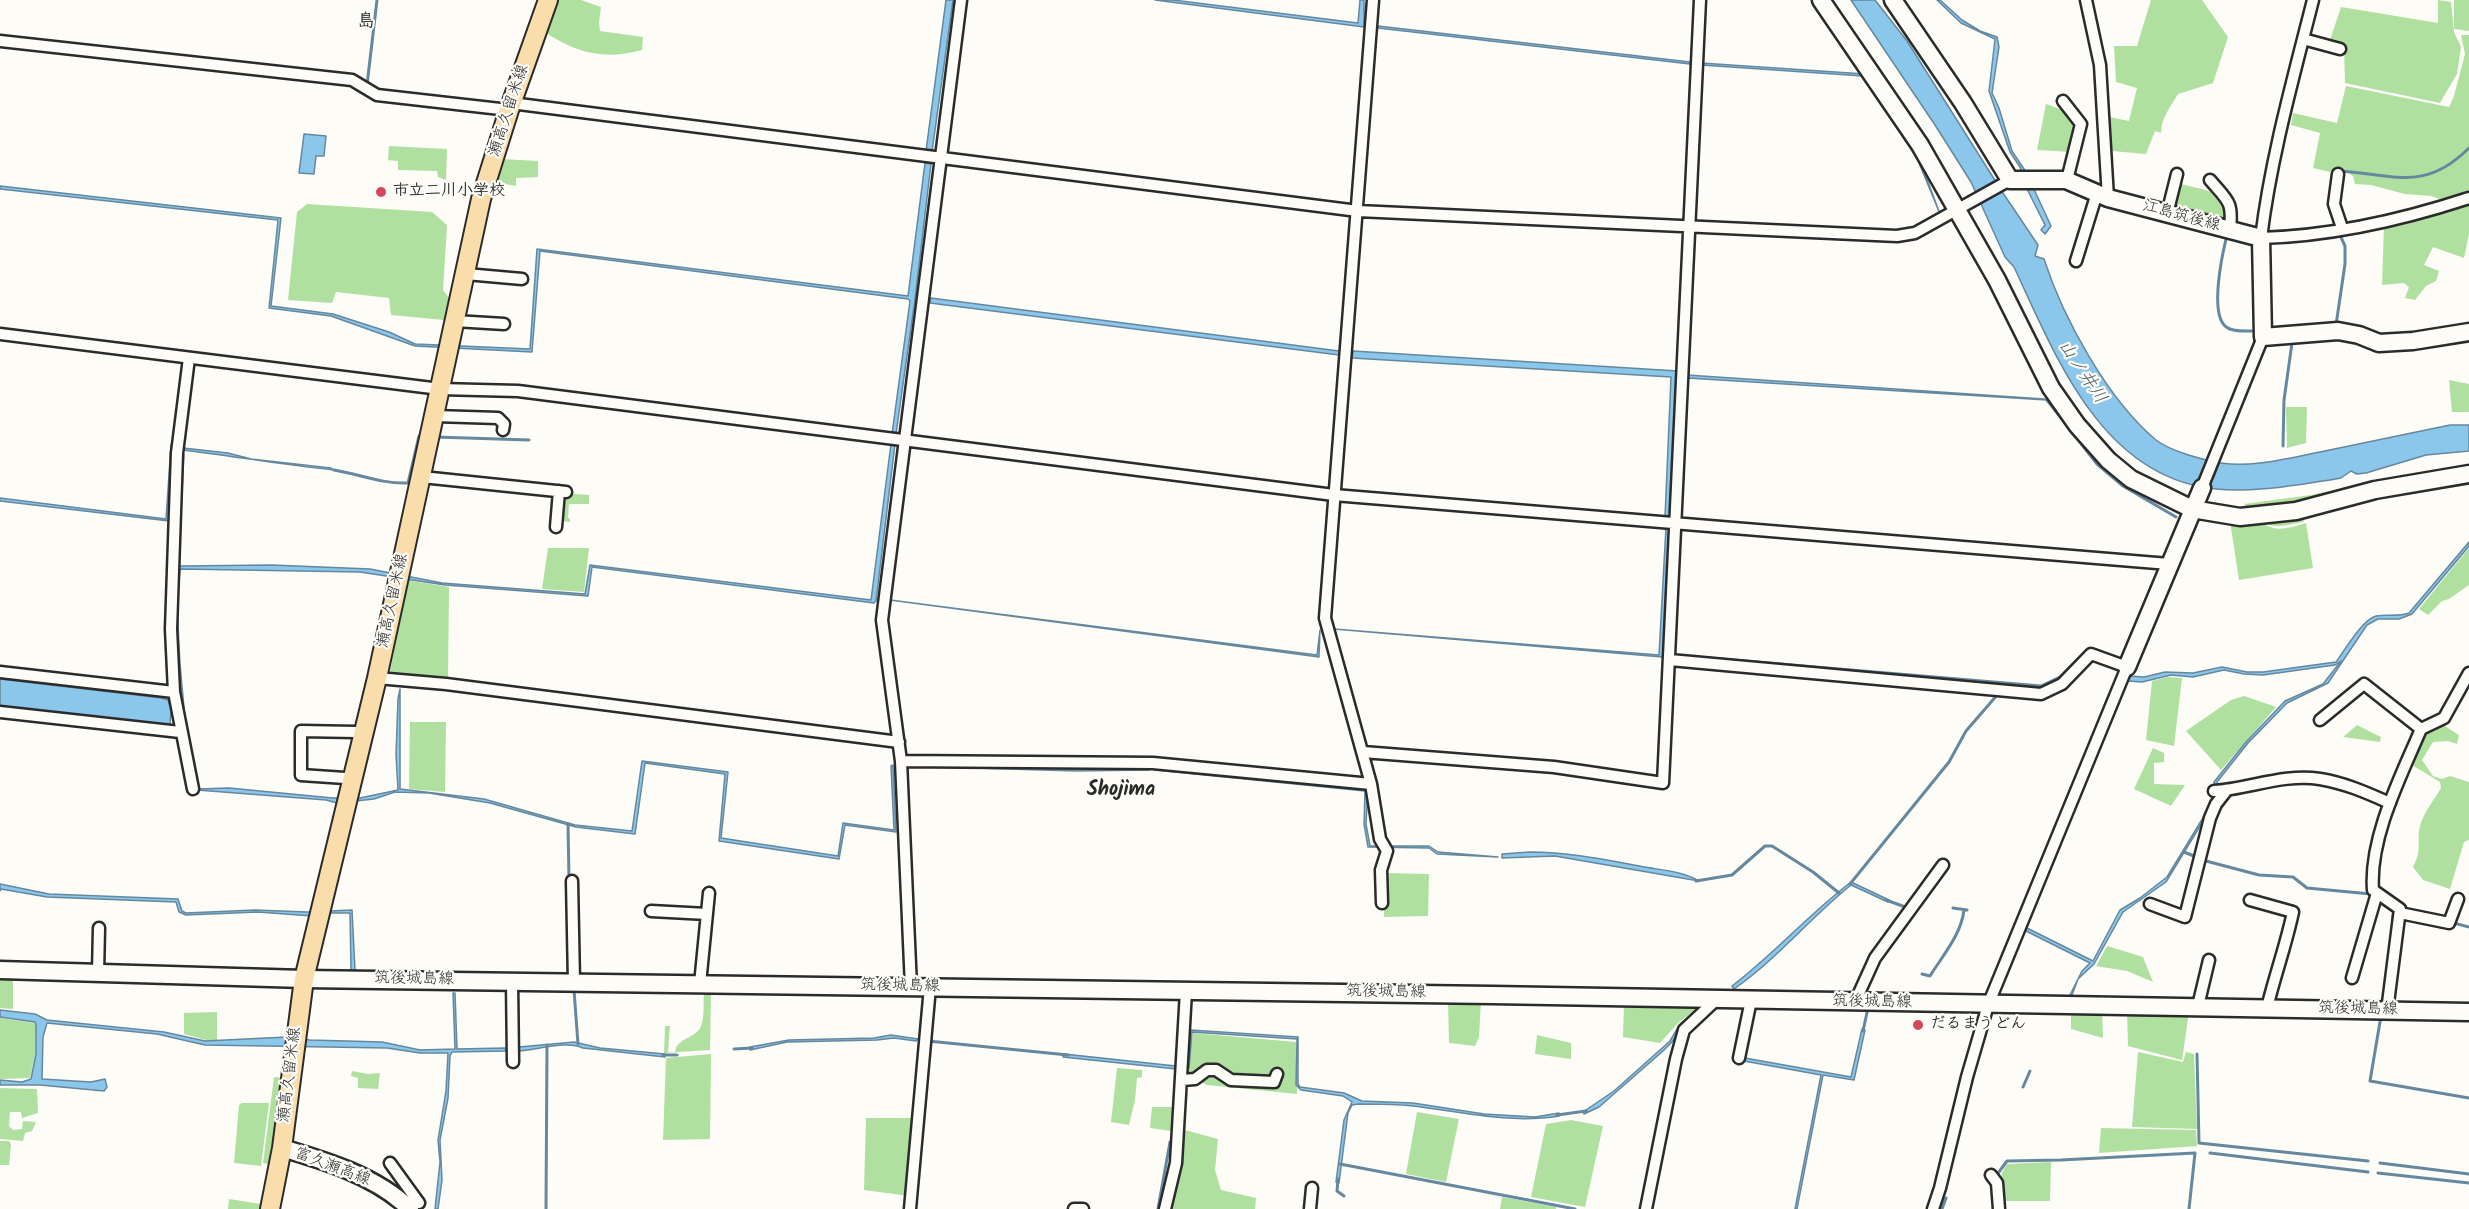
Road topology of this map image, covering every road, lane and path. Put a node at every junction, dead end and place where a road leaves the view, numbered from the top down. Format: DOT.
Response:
graph roads {
  1 [pos="548,0"];
  2 [pos="961,0"];
  3 [pos="1374,0"];
  4 [pos="1700,0"];
  5 [pos="1821,0"];
  6 [pos="1893,0"];
  7 [pos="2086,0"];
  8 [pos="2313,0"];
  9 [pos="2303,39"];
  10 [pos="0,41"];
  11 [pos="2340,50"];
  12 [pos="2063,101"];
  13 [pos="510,107"];
  14 [pos="940,159"];
  15 [pos="2176,174"];
  16 [pos="2337,174"];
  17 [pos="2067,180"];
  18 [pos="2210,180"];
  19 [pos="2006,182"];
  20 [pos="2102,195"];
  21 [pos="2469,198"];
  22 [pos="1358,211"];
  23 [pos="1957,211"];
  24 [pos="2167,214"];
  25 [pos="1689,227"];
  26 [pos="2342,228"];
  27 [pos="2230,230"];
  28 [pos="2261,238"];
  29 [pos="2076,261"];
  30 [pos="466,274"];
  31 [pos="522,279"];
  32 [pos="455,321"];
  33 [pos="504,324"];
  34 [pos="2469,332"];
  35 [pos="0,334"];
  36 [pos="2263,337"];
  37 [pos="189,358"];
  38 [pos="440,388"];
  39 [pos="435,416"];
  40 [pos="503,430"];
  41 [pos="904,439"];
  42 [pos="2469,474"];
  43 [pos="422,477"];
  44 [pos="2202,488"];
  45 [pos="1334,495"];
  46 [pos="2192,509"];
  47 [pos="1676,523"];
  48 [pos="556,527"];
  49 [pos="2169,564"];
  50 [pos="1670,660"];
  51 [pos="2127,667"];
  52 [pos="0,672"];
  53 [pos="2469,673"];
  54 [pos="377,678"];
  55 [pos="174,692"];
  56 [pos="0,712"];
  57 [pos="2320,720"];
  58 [pos="2421,729"];
  59 [pos="180,732"];
  60 [pos="362,735"];
  61 [pos="899,742"];
  62 [pos="1363,752"];
  63 [pos="901,761"];
  64 [pos="352,781"];
  65 [pos="1371,784"];
  66 [pos="192,789"];
  67 [pos="2227,790"];
  68 [pos="2214,792"];
  69 [pos="2390,803"];
  70 [pos="1942,865"];
  71 [pos="572,881"];
  72 [pos="709,893"];
  73 [pos="2377,893"];
  74 [pos="2458,899"];
  75 [pos="2250,900"];
  76 [pos="1382,903"];
  77 [pos="2150,904"];
  78 [pos="651,911"];
  79 [pos="2400,913"];
  80 [pos="707,914"];
  81 [pos="99,928"];
  82 [pos="2209,960"];
  83 [pos="0,970"];
  84 [pos="98,973"];
  85 [pos="2352,978"];
  86 [pos="304,979"];
  87 [pos="512,981"];
  88 [pos="574,982"];
  89 [pos="700,984"];
  90 [pos="911,987"];
  91 [pos="930,987"];
  92 [pos="1186,991"];
  93 [pos="1717,999"];
  94 [pos="1751,999"];
  95 [pos="1855,1002"];
  96 [pos="1988,1005"];
  97 [pos="2198,1006"];
  98 [pos="2267,1008"];
  99 [pos="2387,1011"];
  100 [pos="2469,1012"];
  101 [pos="1739,1058"];
  102 [pos="513,1062"];
  103 [pos="1277,1074"];
  104 [pos="1182,1080"];
  105 [pos="282,1148"];
  106 [pos="390,1163"];
  107 [pos="1991,1175"];
  108 [pos="1312,1188"];
  109 [pos="415,1206"];
  110 [pos="270,1209"];
  111 [pos="910,1209"];
  112 [pos="1074,1209"];
  113 [pos="1083,1209"];
  114 [pos="1165,1209"];
  115 [pos="1310,1209"];
  116 [pos="1646,1209"];
  117 [pos="1933,1209"];
  118 [pos="1999,1209"];
  1 -- 13 [label="main road, 瀬高久留米線"];
  2 -- 14 [label="street"];
  3 -- 22 [label="street"];
  4 -- 25 [label="street"];
  5 -- 23 [label="main road"];
  6 -- 19 [label="main road"];
  7 -- 20 [label="street"];
  8 -- 9 [label="street"];
  9 -- 11 [label="street"];
  9 -- 28 [label="street"];
  10 -- 13 [label="street"];
  12 -- 17 [label="street"];
  13 -- 14 [label="street"];
  13 -- 30 [label="main road, 瀬高久留米線"];
  14 -- 22 [label="street"];
  14 -- 41 [label="street"];
  15 -- 24 [label="street"];
  16 -- 26 [label="street"];
  17 -- 19 [label="main road, 江島筑後線"];
  17 -- 20 [label="main road, 江島筑後線"];
  18 -- 27 [label="street"];
  19 -- 23 [label="street"];
  20 -- 24 [label="main road, 江島筑後線"];
  20 -- 29 [label="street"];
  21 -- 26 [label="street"];
  22 -- 25 [label="street"];
  22 -- 45 [label="street"];
  23 -- 25 [label="street"];
  23 -- 46 [label="main road"];
  24 -- 27 [label="main road, 江島筑後線"];
  25 -- 47 [label="street"];
  26 -- 28 [label="street"];
  27 -- 28 [label="main road, 江島筑後線"];
  28 -- 36 [label="main road"];
  30 -- 31 [label="street"];
  30 -- 32 [label="main road, 瀬高久留米線"];
  32 -- 33 [label="street"];
  32 -- 38 [label="main road, 瀬高久留米線"];
  34 -- 36 [label="main road"];
  35 -- 37 [label="street"];
  36 -- 44 [label="street"];
  37 -- 38 [label="street"];
  37 -- 55 [label="street"];
  38 -- 39 [label="main road, 瀬高久留米線"];
  38 -- 41 [label="street"];
  39 -- 40 [label="street"];
  39 -- 43 [label="main road, 瀬高久留米線"];
  41 -- 45 [label="street"];
  41 -- 61 [label="street"];
  42 -- 46 [label="main road"];
  43 -- 48 [label="street"];
  43 -- 54 [label="main road, 瀬高久留米線"];
  44 -- 46 [label="main road"];
  45 -- 47 [label="street"];
  45 -- 62 [label="street"];
  46 -- 49 [label="main road"];
  47 -- 49 [label="street"];
  47 -- 50 [label="street"];
  49 -- 51 [label="main road"];
  50 -- 51 [label="street"];
  50 -- 62 [label="street"];
  51 -- 96 [label="street"];
  52 -- 55 [label="street"];
  53 -- 58 [label="street"];
  54 -- 60 [label="main road, 瀬高久留米線"];
  54 -- 61 [label="street"];
  55 -- 59 [label="street"];
  56 -- 59 [label="street"];
  57 -- 58 [label="street"];
  58 -- 69 [label="street"];
  59 -- 66 [label="street"];
  60 -- 64 [label="main road, 瀬高久留米線"];
  60 -- 64 [label="street"];
  61 -- 63 [label="street"];
  62 -- 65 [label="street"];
  63 -- 65 [label="street"];
  63 -- 90 [label="street"];
  64 -- 86 [label="main road, 瀬高久留米線"];
  65 -- 76 [label="street"];
  67 -- 68 [label="street"];
  67 -- 69 [label="street"];
  67 -- 77 [label="street"];
  69 -- 73 [label="street"];
  70 -- 95 [label="street"];
  71 -- 88 [label="street"];
  72 -- 80 [label="street"];
  73 -- 79 [label="street"];
  73 -- 85 [label="street"];
  74 -- 79 [label="street"];
  75 -- 98 [label="street"];
  78 -- 80 [label="street"];
  79 -- 99 [label="street"];
  80 -- 89 [label="street"];
  81 -- 84 [label="street"];
  82 -- 97 [label="street"];
  83 -- 84 [label="main road, 筑後城島線"];
  84 -- 86 [label="main road, 筑後城島線"];
  86 -- 87 [label="main road, 筑後城島線"];
  86 -- 105 [label="main road, 瀬高久留米線"];
  87 -- 88 [label="main road, 筑後城島線"];
  87 -- 102 [label="street"];
  88 -- 89 [label="main road, 筑後城島線"];
  89 -- 90 [label="main road, 筑後城島線"];
  90 -- 91 [label="main road, 筑後城島線"];
  91 -- 92 [label="main road, 筑後城島線"];
  91 -- 111 [label="street"];
  92 -- 93 [label="main road, 筑後城島線"];
  92 -- 104 [label="street"];
  93 -- 94 [label="main road, 筑後城島線"];
  93 -- 116 [label="street"];
  94 -- 95 [label="main road, 筑後城島線"];
  94 -- 101 [label="street"];
  95 -- 96 [label="main road, 筑後城島線"];
  96 -- 97 [label="main road, 筑後城島線"];
  96 -- 117 [label="street"];
  97 -- 98 [label="main road, 筑後城島線"];
  98 -- 99 [label="main road, 筑後城島線"];
  99 -- 100 [label="main road, 筑後城島線"];
  103 -- 104 [label="street"];
  104 -- 114 [label="street"];
  105 -- 109 [label="main road, 富久瀬高線"];
  105 -- 110 [label="main road, 瀬高久留米線"];
  106 -- 109 [label="street"];
  107 -- 118 [label="street"];
  108 -- 115 [label="street"];
  112 -- 113 [label="street"];
}
